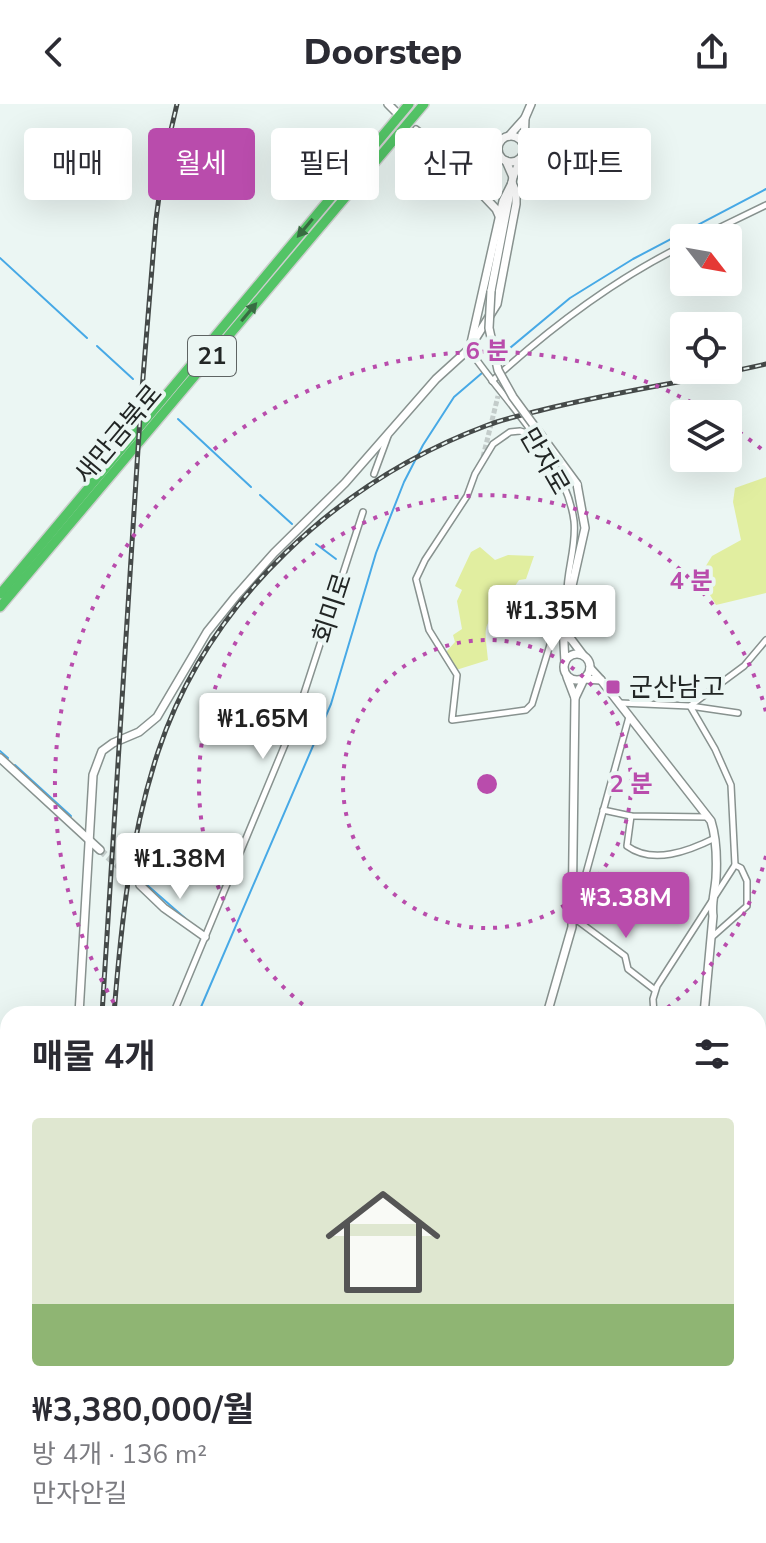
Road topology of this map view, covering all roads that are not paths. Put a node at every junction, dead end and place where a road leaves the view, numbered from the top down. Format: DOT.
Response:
graph roads {
  1 [pos="388,104"];
  2 [pos="409,104"];
  3 [pos="424,104"];
  4 [pos="531,104"];
  5 [pos="396,112"];
  6 [pos="525,118"];
  7 [pos="524,128"];
  8 [pos="505,138"];
  9 [pos="502,139"];
  10 [pos="518,139"];
  11 [pos="518,157"];
  12 [pos="503,159"];
  13 [pos="518,164"];
  14 [pos="512,180"];
  15 [pos="487,200"];
  16 [pos="766,205"];
  17 [pos="500,218"];
  18 [pos="727,224"];
  19 [pos="670,252"];
  20 [pos="469,349"];
  21 [pos="489,378"];
  22 [pos="498,389"];
  23 [pos="498,396"];
  24 [pos="391,428"];
  25 [pos="533,435"];
  26 [pos="483,457"];
  27 [pos="479,470"];
  28 [pos="374,474"];
  29 [pos="363,512"];
  30 [pos="66,522"];
  31 [pos="0,587"];
  32 [pos="0,594"];
  33 [pos="567,606"];
  34 [pos="0,609"];
  35 [pos="563,626"];
  36 [pos="564,636"];
  37 [pos="766,640"];
  38 [pos="583,655"];
  39 [pos="565,662"];
  40 [pos="590,668"];
  41 [pos="566,675"];
  42 [pos="584,679"];
  43 [pos="601,680"];
  44 [pos="575,698"];
  45 [pos="620,703"];
  46 [pos="690,706"];
  47 [pos="738,713"];
  48 [pos="629,717"];
  49 [pos="0,758"];
  50 [pos="603,810"];
  51 [pos="631,816"];
  52 [pos="709,817"];
  53 [pos="716,838"];
  54 [pos="89,839"];
  55 [pos="100,850"];
  56 [pos="735,865"];
  57 [pos="140,885"];
  58 [pos="711,906"];
  59 [pos="574,918"];
  60 [pos="572,927"];
  61 [pos="205,937"];
  62 [pos="711,938"];
  63 [pos="655,990"];
  64 [pos="79,1006"];
  65 [pos="176,1006"];
  66 [pos="549,1006"];
  67 [pos="654,1006"];
  68 [pos="705,1006"];
  1 -- 5 [label="street"];
  2 -- 30 [label="highway, 새만금북로 / 21, one-way"];
  30 -- 3 [label="highway, 새만금북로 / 21, one-way"];
  4 -- 6 [label="street"];
  6 -- 7 [label="street"];
  6 -- 8 [label="street"];
  8 -- 9 [label="street"];
  8 -- 10 [label="street"];
  8 -- 12 [label="street"];
  11 -- 12 [label="street"];
  12 -- 14 [label="street"];
  13 -- 14 [label="street"];
  14 -- 17 [label="street"];
  14 -- 20 [label="street"];
  14 -- 33 [label="street, 만자로, bridge"];
  15 -- 17 [label="street"];
  16 -- 18 [label="street"];
  17 -- 20 [label="street"];
  19 -- 21 [label="street"];
  20 -- 21 [label="street, 만자로"];
  20 -- 24 [label="street"];
  21 -- 22 [label="street, 만자로"];
  22 -- 23 [label="street"];
  22 -- 25 [label="street, 만자로"];
  24 -- 28 [label="street"];
  24 -- 54 [label="street"];
  25 -- 27 [label="street"];
  25 -- 33 [label="street, 만자로"];
  26 -- 27 [label="street"];
  27 -- 35 [label="street"];
  29 -- 61 [label="street, 회미로"];
  30 -- 31 [label="highway"];
  30 -- 32 [label="highway, 새만금북로 / 21"];
  30 -- 34 [label="highway"];
  33 -- 35 [label="street, 만자로"];
  35 -- 36 [label="street, 만자로"];
  36 -- 38 [label="street"];
  36 -- 39 [label="street, 만자로"];
  37 -- 46 [label="street"];
  38 -- 39 [label="street"];
  38 -- 40 [label="street"];
  39 -- 41 [label="street"];
  40 -- 42 [label="street"];
  40 -- 43 [label="street"];
  41 -- 42 [label="street"];
  41 -- 44 [label="street"];
  42 -- 43 [label="street"];
  42 -- 44 [label="street"];
  43 -- 45 [label="street"];
  44 -- 60 [label="street"];
  45 -- 46 [label="street"];
  45 -- 48 [label="street"];
  46 -- 47 [label="street"];
  46 -- 56 [label="street"];
  48 -- 50 [label="street"];
  48 -- 52 [label="street"];
  49 -- 54 [label="street"];
  50 -- 51 [label="street"];
  50 -- 59 [label="street"];
  51 -- 52 [label="street"];
  51 -- 53 [label="street"];
  52 -- 53 [label="street"];
  53 -- 58 [label="street"];
  54 -- 55 [label="street"];
  54 -- 64 [label="street"];
  56 -- 58 [label="street"];
  56 -- 62 [label="street"];
  57 -- 61 [label="street"];
  58 -- 62 [label="street"];
  58 -- 63 [label="street"];
  59 -- 60 [label="street"];
  59 -- 63 [label="street"];
  60 -- 66 [label="street"];
  61 -- 65 [label="street, 회미로"];
  62 -- 68 [label="street"];
  63 -- 67 [label="street"];
}
